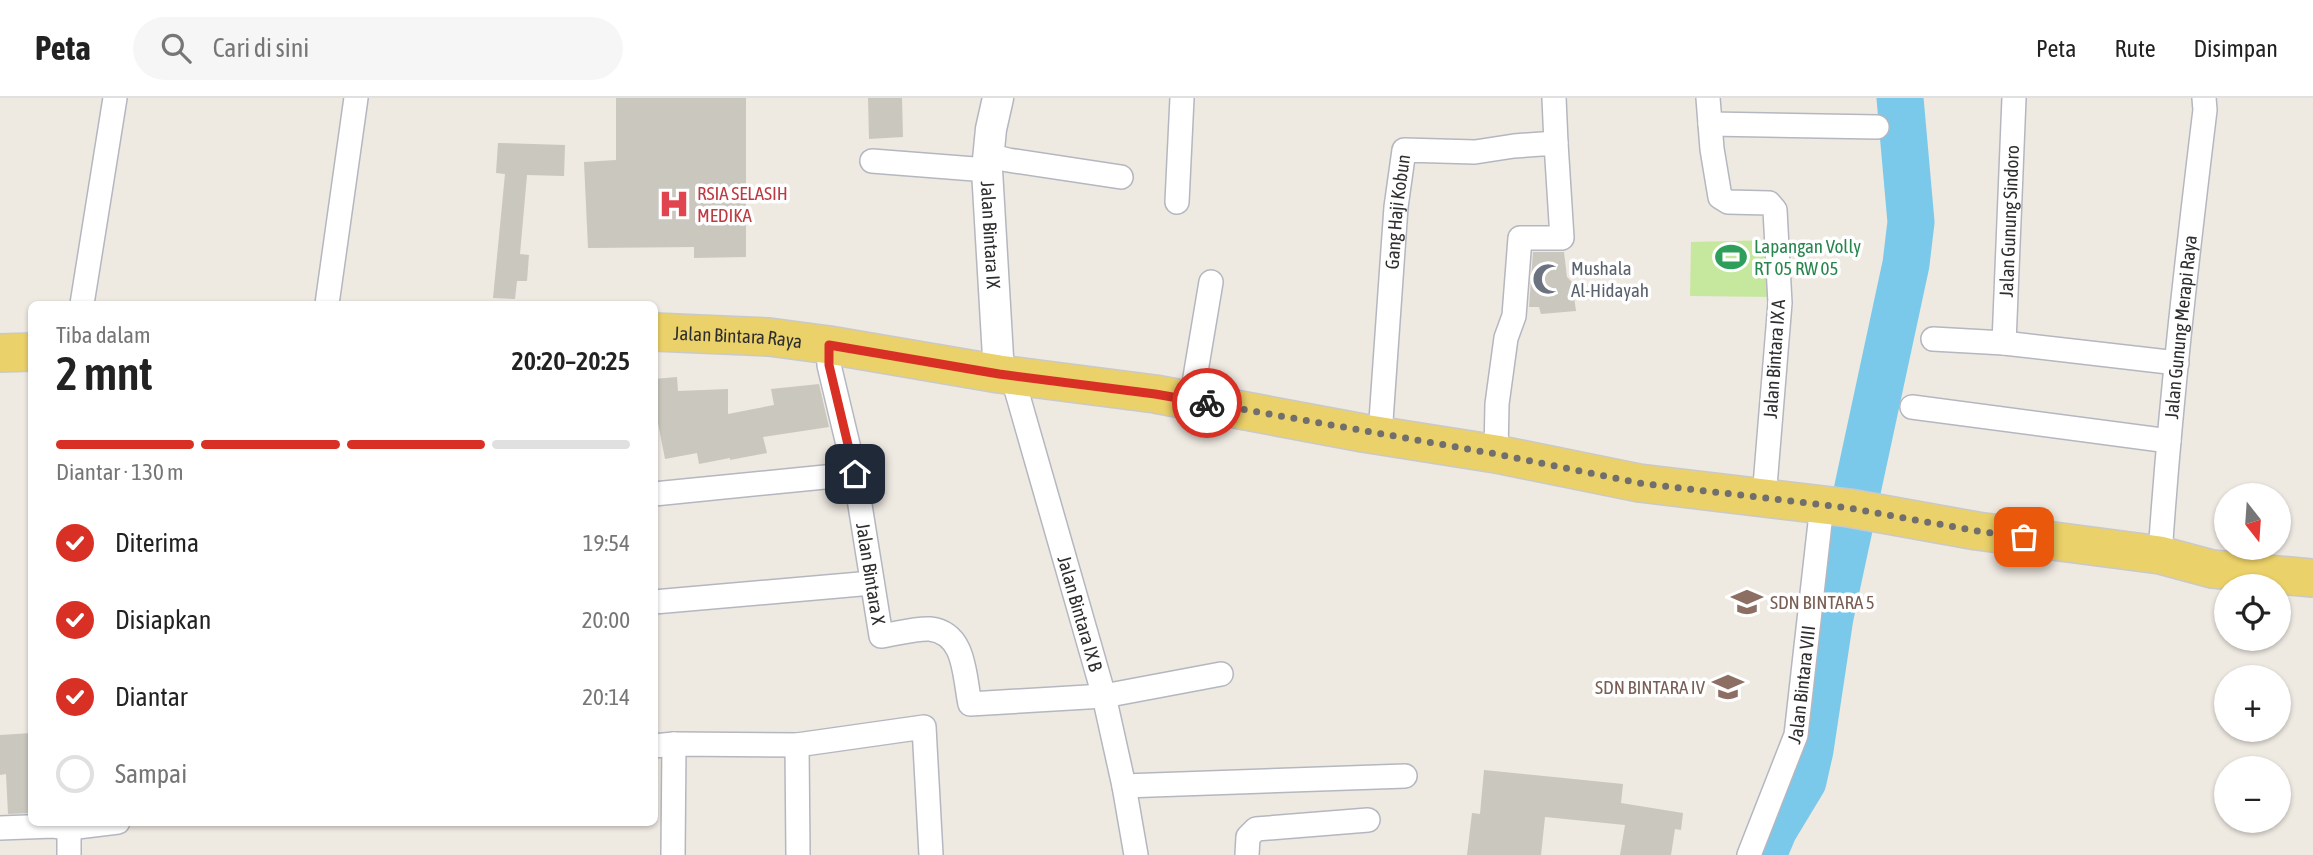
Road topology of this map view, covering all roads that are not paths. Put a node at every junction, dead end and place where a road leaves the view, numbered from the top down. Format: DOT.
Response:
graph roads {
  1 [pos="115,98"];
  2 [pos="356,98"];
  3 [pos="998,98"];
  4 [pos="1182,98"];
  5 [pos="1554,98"];
  6 [pos="1708,98"];
  7 [pos="2014,98"];
  8 [pos="2204,98"];
  9 [pos="1710,124"];
  10 [pos="1877,127"];
  11 [pos="1556,148"];
  12 [pos="872,161"];
  13 [pos="988,162"];
  14 [pos="1121,177"];
  15 [pos="1177,202"];
  16 [pos="1212,282"];
  17 [pos="82,301"];
  18 [pos="327,301"];
  19 [pos="658,332"];
  20 [pos="1933,339"];
  21 [pos="2004,343"];
  22 [pos="829,345"];
  23 [pos="28,352"];
  24 [pos="0,353"];
  25 [pos="2177,363"];
  26 [pos="1005,375"];
  27 [pos="1191,401"];
  28 [pos="1912,407"];
  29 [pos="1380,435"];
  30 [pos="2169,441"];
  31 [pos="1496,454"];
  32 [pos="855,474"];
  33 [pos="658,494"];
  34 [pos="1764,498"];
  35 [pos="1836,507"];
  36 [pos="2161,555"];
  37 [pos="2313,578"];
  38 [pos="872,583"];
  39 [pos="658,602"];
  40 [pos="1221,674"];
  41 [pos="1104,696"];
  42 [pos="664,745"];
  43 [pos="797,745"];
  44 [pos="1405,776"];
  45 [pos="1124,786"];
  46 [pos="664,809"];
  47 [pos="1368,820"];
  48 [pos="53,826"];
  49 [pos="69,826"];
  50 [pos="0,828"];
  51 [pos="69,855"];
  52 [pos="673,855"];
  53 [pos="798,855"];
  54 [pos="930,855"];
  55 [pos="1136,855"];
  56 [pos="1247,855"];
  57 [pos="1749,855"];
  1 -- 17 [label="street"];
  2 -- 18 [label="street"];
  3 -- 13 [label="street, Jalan Bintara IX"];
  4 -- 15 [label="street"];
  5 -- 11 [label="street"];
  6 -- 9 [label="street, Jalan Bintara IX A"];
  7 -- 21 [label="street, Jalan Gunung Sindoro"];
  8 -- 25 [label="street, Jalan Gunung Merapi Raya"];
  9 -- 10 [label="street"];
  9 -- 34 [label="street, Jalan Bintara IX A"];
  11 -- 29 [label="street, Gang Haji Kobun"];
  11 -- 31 [label="street"];
  12 -- 13 [label="street"];
  13 -- 14 [label="street"];
  13 -- 26 [label="street, Jalan Bintara IX"];
  16 -- 27 [label="street"];
  19 -- 22 [label="main road, Jalan Bintara Raya"];
  20 -- 21 [label="street"];
  21 -- 25 [label="street"];
  22 -- 26 [label="main road, Jalan Bintara Raya"];
  22 -- 32 [label="street, Jalan Bintara X"];
  23 -- 24 [label="main road"];
  25 -- 30 [label="street, Jalan Gunung Merapi Raya"];
  26 -- 27 [label="main road, Jalan Bintara Raya"];
  26 -- 41 [label="street, Jalan Bintara IX B"];
  27 -- 29 [label="main road, Jalan Bintara Raya"];
  28 -- 30 [label="street"];
  29 -- 31 [label="main road, Jalan Bintara Raya"];
  30 -- 36 [label="street, Jalan Gunung Merapi Raya"];
  31 -- 34 [label="main road, Jalan Bintara Raya"];
  32 -- 33 [label="street"];
  32 -- 38 [label="street, Jalan Bintara X"];
  34 -- 35 [label="main road, Jalan Bintara Raya"];
  35 -- 36 [label="main road, Jalan Bintara Raya"];
  35 -- 57 [label="street, Jalan Bintara VIII"];
  36 -- 37 [label="main road, Jalan Bintara Raya"];
  38 -- 39 [label="street"];
  38 -- 41 [label="street, Jalan Bintara X"];
  40 -- 41 [label="street"];
  41 -- 45 [label="street, Jalan Bintara IX B"];
  42 -- 43 [label="street"];
  42 -- 46 [label="street"];
  43 -- 53 [label="street"];
  43 -- 54 [label="street"];
  44 -- 45 [label="street"];
  45 -- 55 [label="street, Jalan Bintara IX B"];
  46 -- 52 [label="street"];
  47 -- 56 [label="street"];
  48 -- 50 [label="street"];
  49 -- 51 [label="street"];
}
